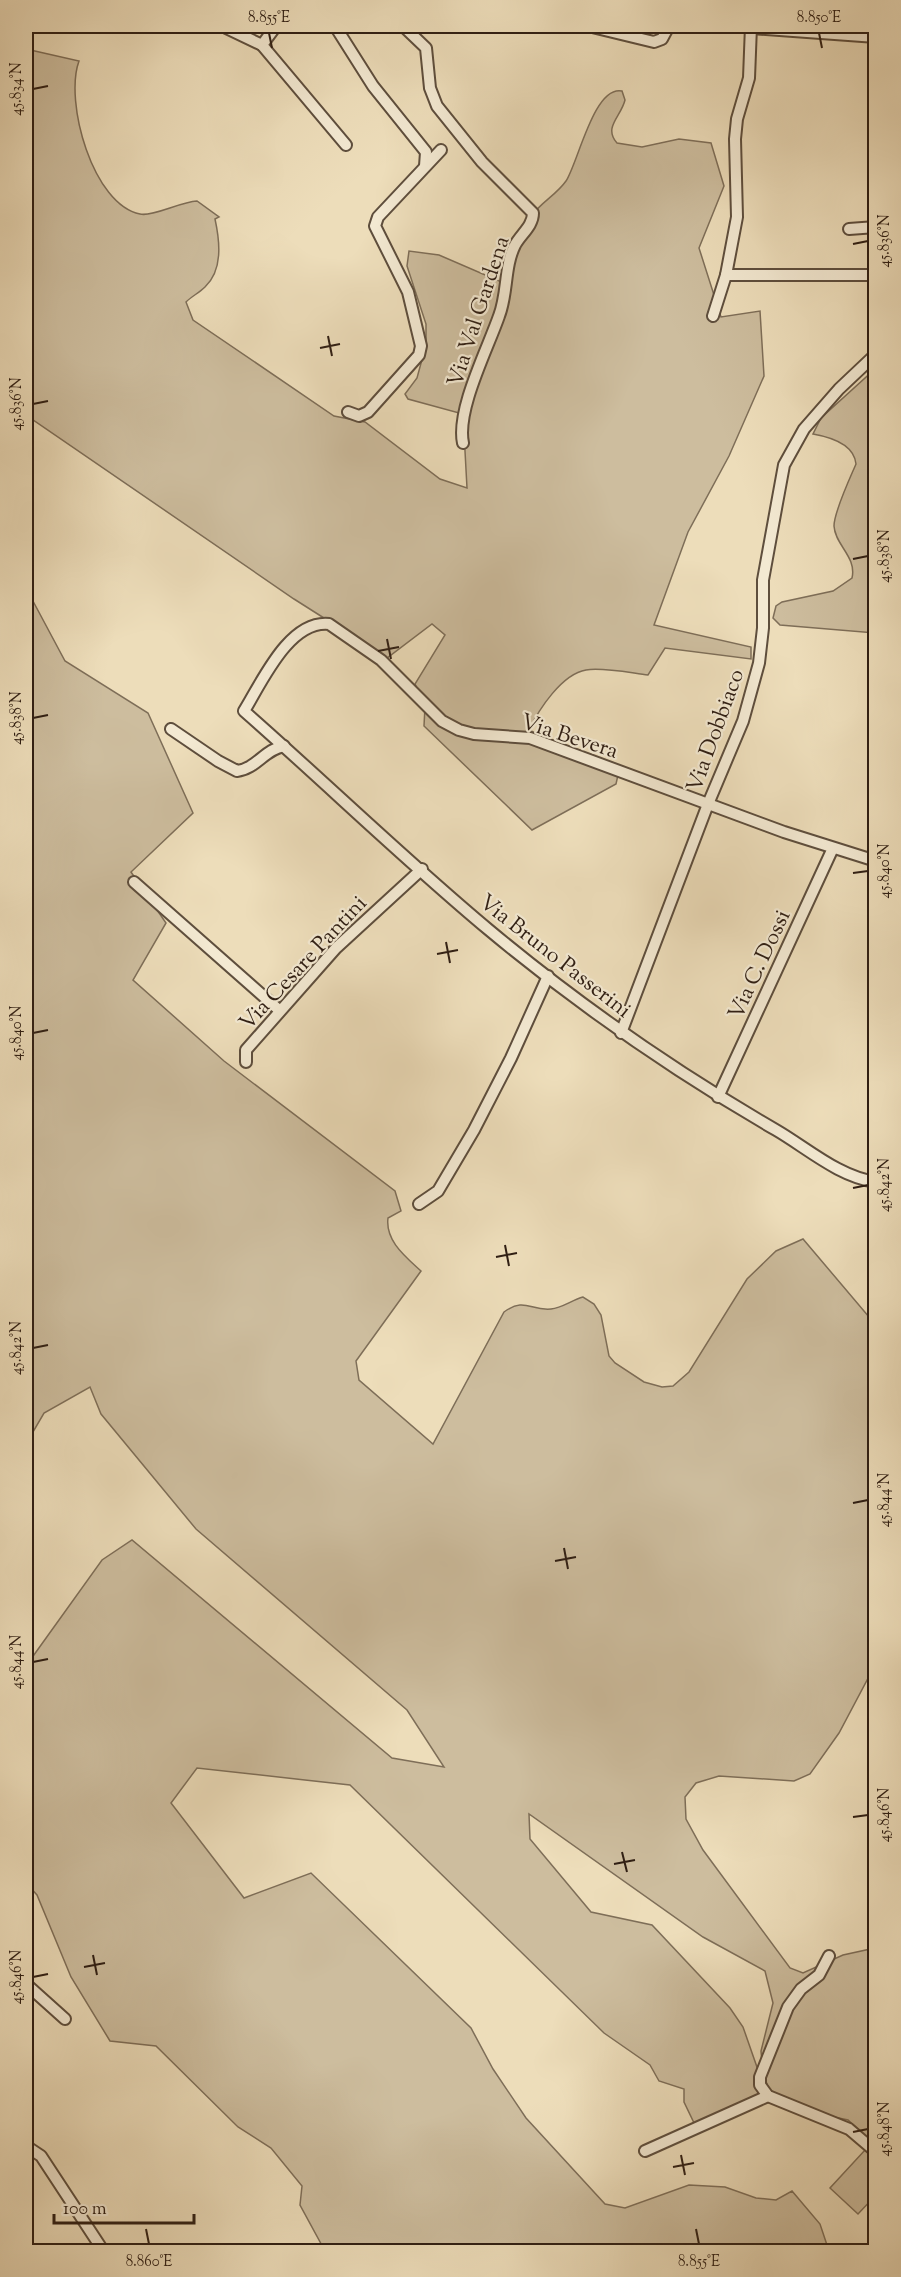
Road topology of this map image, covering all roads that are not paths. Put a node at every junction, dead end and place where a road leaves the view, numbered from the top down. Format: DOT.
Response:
graph roads {
  1 [pos="222,26"];
  2 [pos="276,26"];
  3 [pos="335,26"];
  4 [pos="403,26"];
  5 [pos="588,26"];
  6 [pos="669,26"];
  7 [pos="751,27"];
  8 [pos="797,28"];
  9 [pos="876,37"];
  10 [pos="262,45"];
  11 [pos="346,145"];
  12 [pos="441,150"];
  13 [pos="424,168"];
  14 [pos="876,227"];
  15 [pos="849,229"];
  16 [pos="726,275"];
  17 [pos="876,275"];
  18 [pos="713,316"];
  19 [pos="876,354"];
  20 [pos="348,412"];
  21 [pos="463,443"];
  22 [pos="244,711"];
  23 [pos="171,729"];
  24 [pos="284,746"];
  25 [pos="708,804"];
  26 [pos="833,848"];
  27 [pos="876,861"];
  28 [pos="422,869"];
  29 [pos="134,882"];
  30 [pos="548,976"];
  31 [pos="279,1010"];
  32 [pos="621,1032"];
  33 [pos="246,1062"];
  34 [pos="718,1097"];
  35 [pos="876,1182"];
  36 [pos="419,1204"];
  37 [pos="830,1956"];
  38 [pos="26,1984"];
  39 [pos="65,2019"];
  40 [pos="768,2096"];
  41 [pos="26,2146"];
  42 [pos="645,2151"];
  43 [pos="876,2152"];
  44 [pos="104,2252"];
  1 -- 10 [label="street"];
  2 -- 10 [label="street"];
  3 -- 13 [label="street"];
  4 -- 21 [label="street, Via Val Gardena"];
  5 -- 6 [label="street"];
  7 -- 8 [label="street"];
  7 -- 16 [label="street"];
  8 -- 9 [label="street"];
  10 -- 11 [label="street"];
  12 -- 13 [label="street"];
  13 -- 20 [label="street"];
  14 -- 15 [label="street"];
  16 -- 17 [label="street"];
  16 -- 18 [label="street"];
  19 -- 25 [label="street, Via Dobbiaco"];
  22 -- 24 [label="street, Via Bruno Passerini"];
  22 -- 25 [label="street, Via Bevera"];
  23 -- 24 [label="street"];
  24 -- 28 [label="street, Via Bruno Passerini"];
  25 -- 26 [label="street"];
  25 -- 32 [label="street, Via Dobbiaco"];
  26 -- 27 [label="street"];
  26 -- 34 [label="street, Via C. Dossi"];
  28 -- 30 [label="street, Via Bruno Passerini"];
  28 -- 31 [label="street, Via Cesare Pantini"];
  29 -- 31 [label="street"];
  30 -- 32 [label="street, Via Bruno Passerini"];
  30 -- 36 [label="street"];
  31 -- 33 [label="street, Via Cesare Pantini"];
  32 -- 34 [label="street, Via Bruno Passerini"];
  34 -- 35 [label="street, Via Bruno Passerini"];
  37 -- 40 [label="street"];
  38 -- 39 [label="street"];
  40 -- 42 [label="street"];
  40 -- 43 [label="street"];
  41 -- 44 [label="street"];
}
